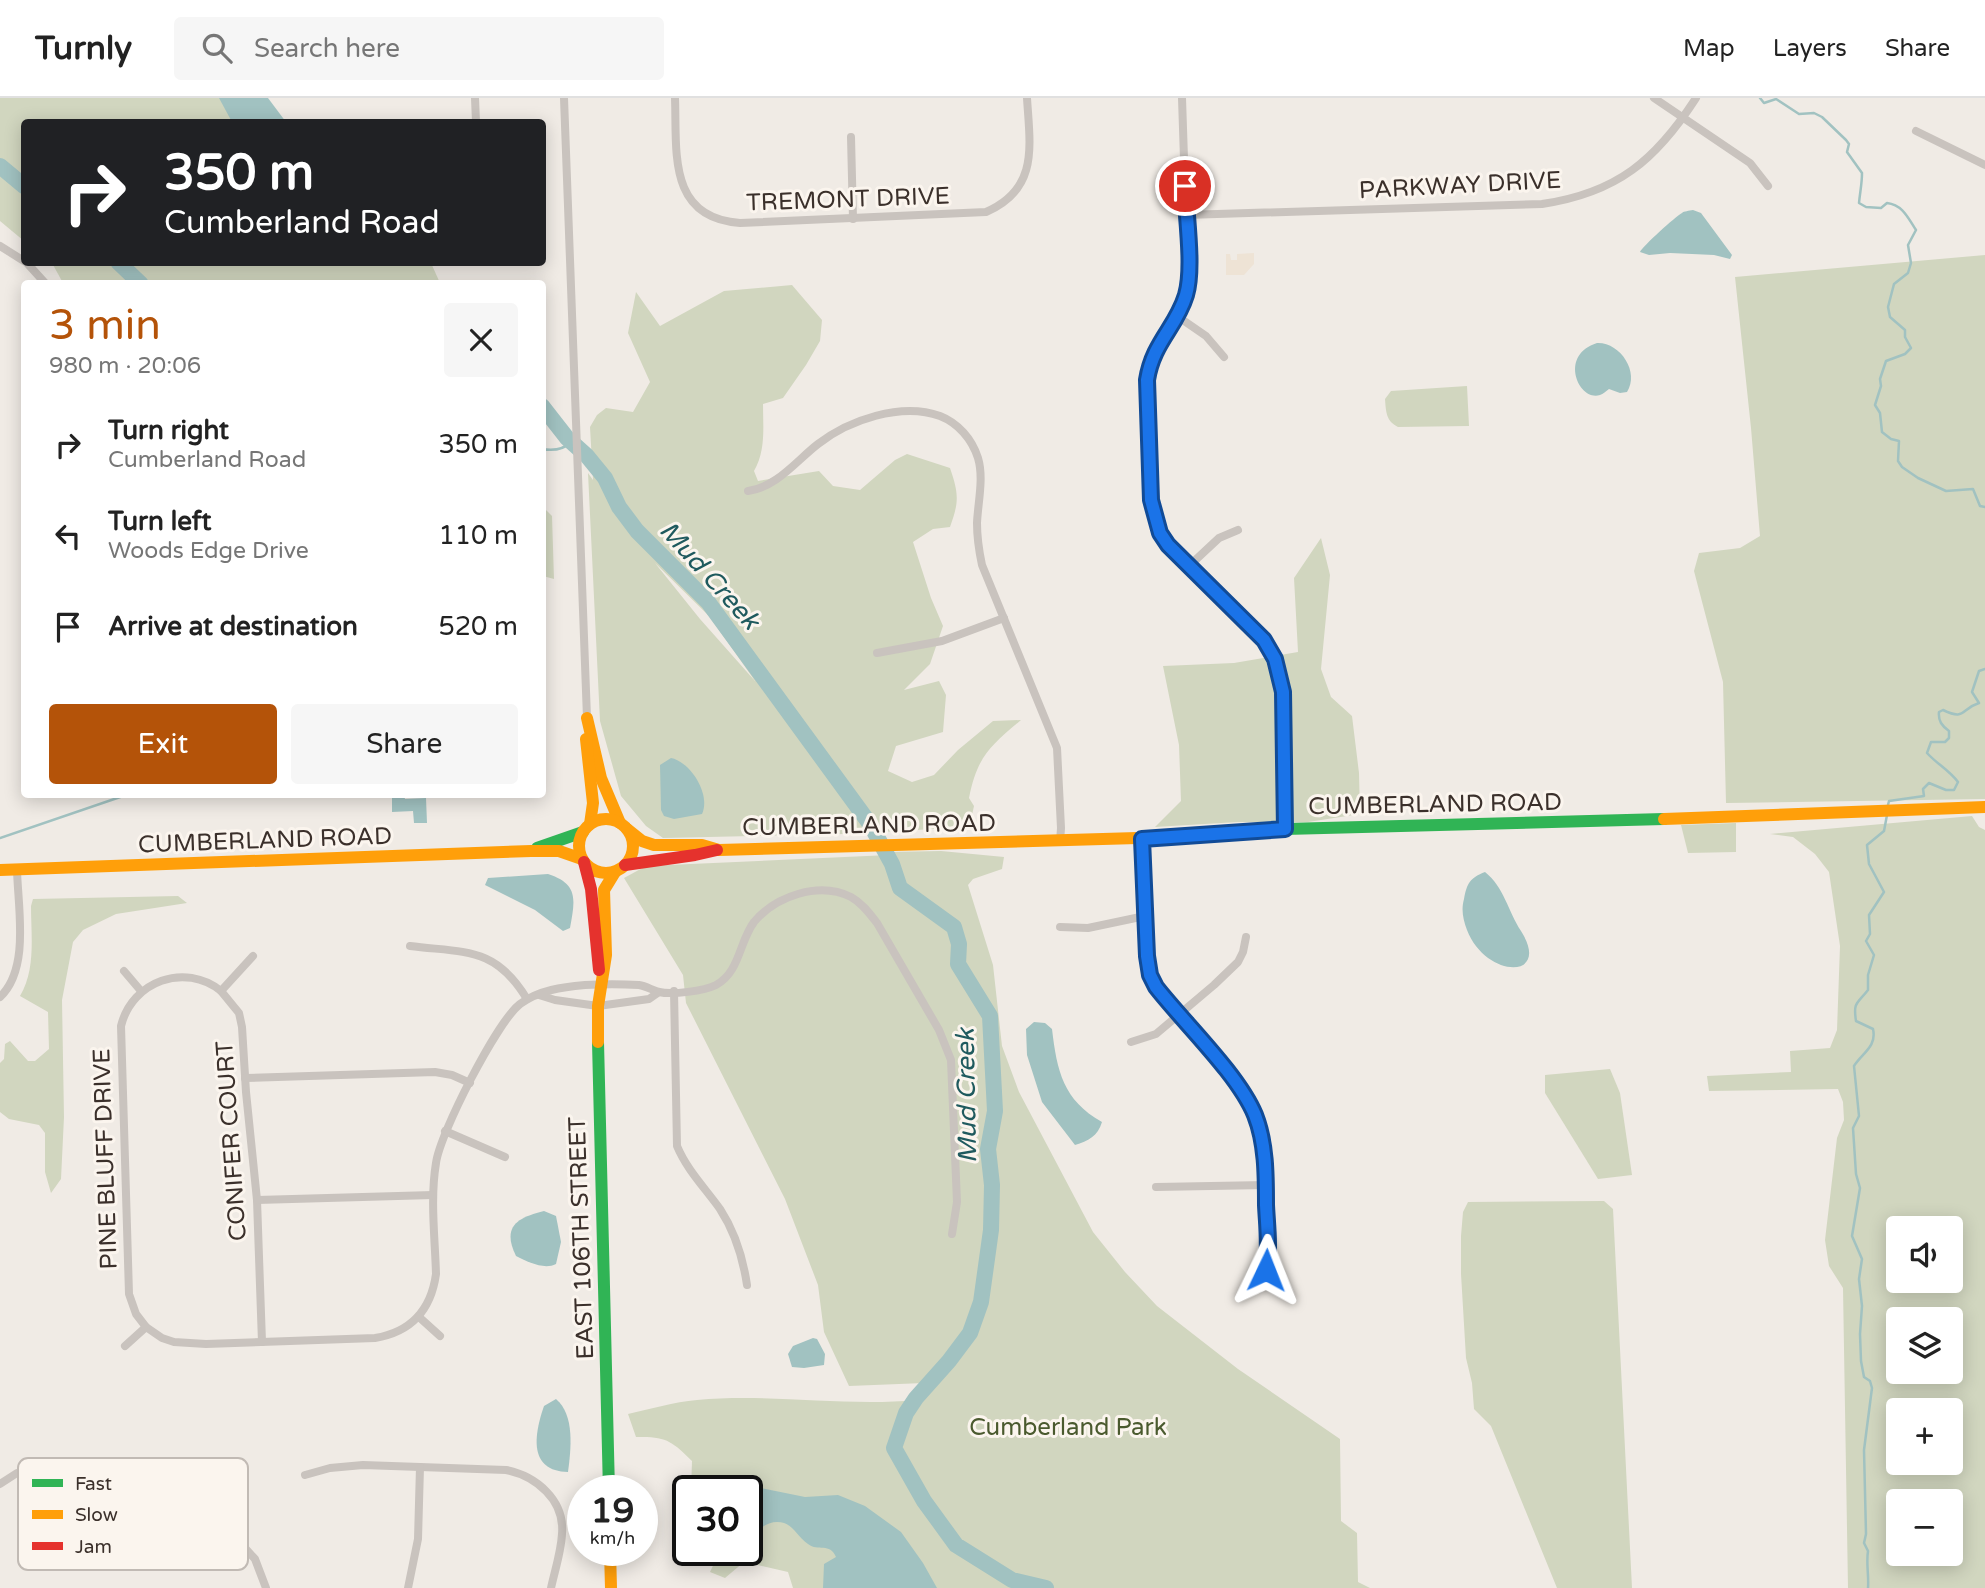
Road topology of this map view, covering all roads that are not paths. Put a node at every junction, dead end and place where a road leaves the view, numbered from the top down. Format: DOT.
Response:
graph roads {
  1 [pos="475,98"];
  2 [pos="564,98"];
  3 [pos="675,98"];
  4 [pos="1027,98"];
  5 [pos="1181,98"];
  6 [pos="1654,98"];
  7 [pos="1696,98"];
  8 [pos="1684,117"];
  9 [pos="476,119"];
  10 [pos="1916,131"];
  11 [pos="851,137"];
  12 [pos="1985,165"];
  13 [pos="1768,186"];
  14 [pos="1186,215"];
  15 [pos="853,219"];
  16 [pos="0,246"];
  17 [pos="21,259"];
  18 [pos="29,266"];
  19 [pos="42,280"];
  20 [pos="1177,316"];
  21 [pos="1224,357"];
  22 [pos="748,491"];
  23 [pos="1238,530"];
  24 [pos="1189,566"];
  25 [pos="1004,618"];
  26 [pos="877,653"];
  27 [pos="587,718"];
  28 [pos="1985,807"];
  29 [pos="624,826"];
  30 [pos="587,828"];
  31 [pos="1285,829"];
  32 [pos="1142,839"];
  33 [pos="1060,842"];
  34 [pos="719,850"];
  35 [pos="531,851"];
  36 [pos="583,861"];
  37 [pos="620,868"];
  38 [pos="0,870"];
  39 [pos="17,870"];
  40 [pos="1145,916"];
  41 [pos="1060,927"];
  42 [pos="1246,937"];
  43 [pos="410,946"];
  44 [pos="253,956"];
  45 [pos="124,971"];
  46 [pos="600,985"];
  47 [pos="141,991"];
  48 [pos="221,991"];
  49 [pos="674,991"];
  50 [pos="659,992"];
  51 [pos="539,995"];
  52 [pos="0,997"];
  53 [pos="527,999"];
  54 [pos="598,1006"];
  55 [pos="1179,1015"];
  56 [pos="1131,1042"];
  57 [pos="245,1078"];
  58 [pos="470,1083"];
  59 [pos="445,1131"];
  60 [pos="505,1157"];
  61 [pos="1266,1185"];
  62 [pos="1156,1188"];
  63 [pos="433,1195"];
  64 [pos="257,1200"];
  65 [pos="952,1234"];
  66 [pos="747,1285"];
  67 [pos="1259,1289"];
  68 [pos="419,1317"];
  69 [pos="146,1327"];
  70 [pos="440,1336"];
  71 [pos="262,1342"];
  72 [pos="125,1346"];
  73 [pos="420,1467"];
  74 [pos="18,1474"];
  75 [pos="305,1475"];
  76 [pos="609,1475"];
  77 [pos="0,1485"];
  78 [pos="248,1551"];
  79 [pos="610,1566"];
  80 [pos="267,1588"];
  81 [pos="408,1588"];
  82 [pos="551,1588"];
  83 [pos="611,1588"];
  1 -- 9 [label="street"];
  2 -- 27 [label="street"];
  3 -- 15 [label="street, TREMONT DRIVE"];
  4 -- 15 [label="street, TREMONT DRIVE"];
  5 -- 14 [label="street"];
  6 -- 8 [label="street"];
  7 -- 8 [label="street, PARKWAY DRIVE"];
  8 -- 13 [label="street"];
  8 -- 14 [label="street, PARKWAY DRIVE"];
  10 -- 12 [label="street"];
  11 -- 15 [label="street"];
  14 -- 20 [label="street"];
  16 -- 17 [label="street"];
  18 -- 19 [label="street"];
  20 -- 21 [label="street"];
  20 -- 24 [label="street"];
  22 -- 25 [label="street"];
  23 -- 24 [label="street"];
  24 -- 31 [label="street"];
  25 -- 26 [label="street"];
  25 -- 33 [label="street"];
  27 -- 29 [label="main road"];
  27 -- 30 [label="main road"];
  28 -- 31 [label="main road, CUMBERLAND ROAD"];
  29 -- 30 [label="main road"];
  29 -- 34 [label="main road, CUMBERLAND ROAD"];
  29 -- 37 [label="main road"];
  30 -- 35 [label="main road, CUMBERLAND ROAD"];
  30 -- 36 [label="main road"];
  31 -- 32 [label="main road, CUMBERLAND ROAD"];
  32 -- 33 [label="main road, CUMBERLAND ROAD"];
  32 -- 40 [label="street"];
  33 -- 34 [label="main road, CUMBERLAND ROAD"];
  34 -- 37 [label="main road, CUMBERLAND ROAD"];
  35 -- 36 [label="main road, CUMBERLAND ROAD"];
  35 -- 39 [label="main road, CUMBERLAND ROAD"];
  36 -- 37 [label="main road"];
  36 -- 46 [label="main road, EAST 106TH STREET"];
  37 -- 46 [label="main road, EAST 106TH STREET"];
  38 -- 39 [label="main road, CUMBERLAND ROAD"];
  39 -- 52 [label="street"];
  40 -- 41 [label="street"];
  40 -- 55 [label="street"];
  42 -- 55 [label="street"];
  43 -- 53 [label="street"];
  44 -- 48 [label="street"];
  45 -- 47 [label="street"];
  46 -- 50 [label="street"];
  46 -- 51 [label="street"];
  46 -- 54 [label="main road, EAST 106TH STREET"];
  47 -- 48 [label="street"];
  47 -- 69 [label="street, PINE BLUFF DRIVE"];
  48 -- 57 [label="street, CONIFER COURT"];
  49 -- 50 [label="street"];
  49 -- 65 [label="street"];
  49 -- 66 [label="street"];
  50 -- 54 [label="street"];
  51 -- 53 [label="street"];
  51 -- 54 [label="street"];
  53 -- 58 [label="street"];
  54 -- 76 [label="main road, EAST 106TH STREET"];
  55 -- 56 [label="street"];
  55 -- 61 [label="street"];
  57 -- 58 [label="street"];
  57 -- 64 [label="street, CONIFER COURT"];
  58 -- 59 [label="street"];
  59 -- 60 [label="street"];
  59 -- 63 [label="street"];
  61 -- 62 [label="street"];
  61 -- 67 [label="street"];
  63 -- 64 [label="street"];
  63 -- 68 [label="street"];
  64 -- 71 [label="street, CONIFER COURT"];
  68 -- 70 [label="street"];
  68 -- 71 [label="street"];
  69 -- 71 [label="street"];
  69 -- 72 [label="street"];
  73 -- 75 [label="street"];
  73 -- 81 [label="street"];
  73 -- 82 [label="street"];
  74 -- 77 [label="street"];
  78 -- 80 [label="street"];
  79 -- 83 [label="main road"];
}
